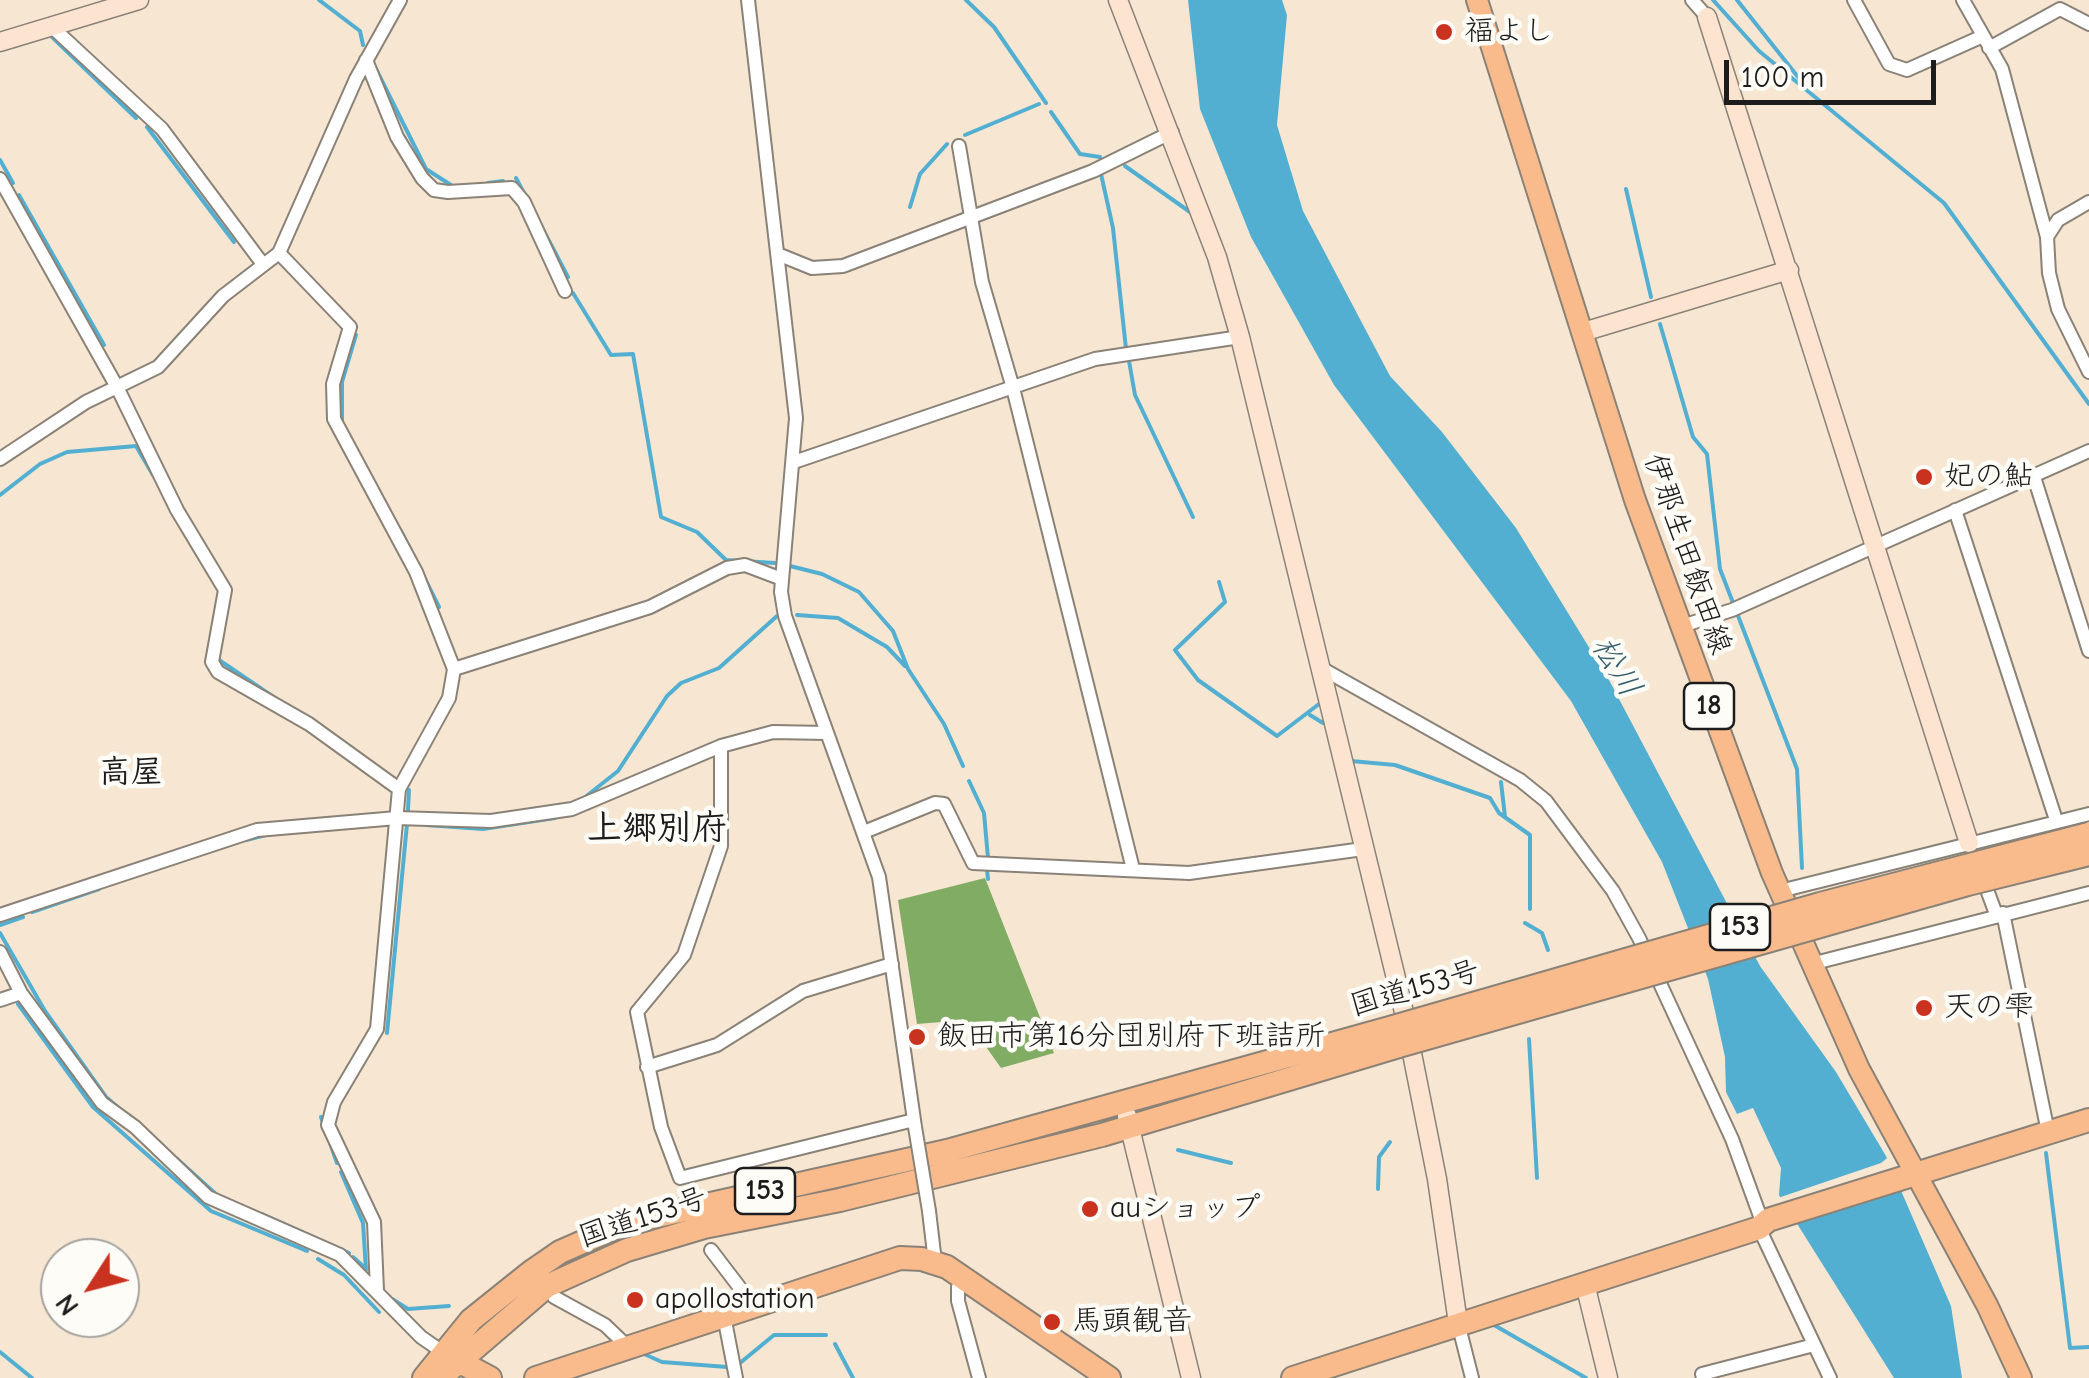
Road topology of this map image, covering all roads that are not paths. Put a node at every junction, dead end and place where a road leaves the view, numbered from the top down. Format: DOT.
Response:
graph roads {
  1 [pos="138,0"];
  2 [pos="400,0"];
  3 [pos="748,0"];
  4 [pos="1118,0"];
  5 [pos="1477,0"];
  6 [pos="1692,0"];
  7 [pos="1854,0"];
  8 [pos="1963,0"];
  9 [pos="1707,17"];
  10 [pos="2089,24"];
  11 [pos="51,26"];
  12 [pos="0,42"];
  13 [pos="1986,42"];
  14 [pos="366,60"];
  15 [pos="1172,132"];
  16 [pos="959,146"];
  17 [pos="0,180"];
  18 [pos="2089,202"];
  19 [pos="973,220"];
  20 [pos="2047,238"];
  21 [pos="279,254"];
  22 [pos="780,255"];
  23 [pos="262,263"];
  24 [pos="1789,270"];
  25 [pos="565,290"];
  26 [pos="1583,332"];
  27 [pos="1240,337"];
  28 [pos="2089,372"];
  29 [pos="117,387"];
  30 [pos="1013,388"];
  31 [pos="2089,452"];
  32 [pos="0,459"];
  33 [pos="794,462"];
  34 [pos="2034,478"];
  35 [pos="1955,510"];
  36 [pos="1875,544"];
  37 [pos="782,579"];
  38 [pos="1679,627"];
  39 [pos="2089,651"];
  40 [pos="1321,668"];
  41 [pos="454,670"];
  42 [pos="827,732"];
  43 [pos="721,746"];
  44 [pos="400,789"];
  45 [pos="2089,814"];
  46 [pos="397,818"];
  47 [pos="2056,820"];
  48 [pos="864,832"];
  49 [pos="2089,834"];
  50 [pos="1969,844"];
  51 [pos="1363,848"];
  52 [pos="2089,854"];
  53 [pos="1133,869"];
  54 [pos="1780,891"];
  55 [pos="2089,894"];
  56 [pos="1999,914"];
  57 [pos="0,916"];
  58 [pos="0,952"];
  59 [pos="892,964"];
  60 [pos="1811,964"];
  61 [pos="21,992"];
  62 [pos="0,1000"];
  63 [pos="1396,1036"];
  64 [pos="646,1067"];
  65 [pos="1123,1102"];
  66 [pos="2089,1120"];
  67 [pos="914,1123"];
  68 [pos="1130,1128"];
  69 [pos="2048,1132"];
  70 [pos="1906,1176"];
  71 [pos="1764,1224"];
  72 [pos="711,1250"];
  73 [pos="934,1262"];
  74 [pos="965,1278"];
  75 [pos="1585,1284"];
  76 [pos="377,1290"];
  77 [pos="554,1298"];
  78 [pos="753,1306"];
  79 [pos="724,1316"];
  80 [pos="1458,1323"];
  81 [pos="1814,1345"];
  82 [pos="629,1348"];
  83 [pos="451,1358"];
  84 [pos="1336,1372"];
  85 [pos="424,1378"];
  86 [pos="440,1378"];
  87 [pos="490,1378"];
  88 [pos="536,1378"];
  89 [pos="736,1378"];
  90 [pos="978,1378"];
  91 [pos="1109,1378"];
  92 [pos="1191,1378"];
  93 [pos="1292,1378"];
  94 [pos="1472,1378"];
  95 [pos="1608,1378"];
  96 [pos="1703,1378"];
  97 [pos="1830,1378"];
  98 [pos="2021,1378"];
  1 -- 11 [label="street"];
  2 -- 14 [label="street"];
  3 -- 22 [label="street"];
  4 -- 15 [label="street"];
  5 -- 26 [label="main road, 伊那生田飯田線 / 18"];
  6 -- 9 [label="street"];
  7 -- 13 [label="street"];
  8 -- 13 [label="street"];
  9 -- 24 [label="street"];
  10 -- 13 [label="street"];
  11 -- 12 [label="street"];
  11 -- 23 [label="street"];
  13 -- 20 [label="street"];
  14 -- 21 [label="street"];
  14 -- 25 [label="street"];
  15 -- 19 [label="street"];
  15 -- 27 [label="street"];
  16 -- 19 [label="street"];
  17 -- 29 [label="street"];
  18 -- 20 [label="street"];
  19 -- 22 [label="street"];
  19 -- 30 [label="street"];
  20 -- 28 [label="street"];
  21 -- 23 [label="street"];
  21 -- 41 [label="street"];
  22 -- 33 [label="street"];
  23 -- 29 [label="street"];
  24 -- 26 [label="street"];
  24 -- 36 [label="street"];
  26 -- 38 [label="main road, 伊那生田飯田線 / 18"];
  27 -- 30 [label="street"];
  27 -- 40 [label="street"];
  29 -- 32 [label="street"];
  29 -- 44 [label="street"];
  30 -- 33 [label="street"];
  30 -- 53 [label="street"];
  31 -- 34 [label="street"];
  33 -- 37 [label="street"];
  34 -- 35 [label="street"];
  34 -- 39 [label="street"];
  35 -- 36 [label="street"];
  35 -- 47 [label="street"];
  36 -- 38 [label="street"];
  36 -- 50 [label="street"];
  37 -- 41 [label="street"];
  37 -- 42 [label="street"];
  38 -- 54 [label="main road, 伊那生田飯田線 / 18"];
  40 -- 51 [label="street"];
  40 -- 71 [label="street"];
  41 -- 44 [label="street"];
  42 -- 43 [label="street"];
  42 -- 48 [label="street"];
  43 -- 46 [label="street"];
  43 -- 64 [label="street"];
  44 -- 46 [label="street"];
  45 -- 47 [label="street"];
  46 -- 57 [label="street"];
  46 -- 76 [label="street"];
  47 -- 50 [label="street"];
  48 -- 53 [label="street"];
  48 -- 59 [label="street"];
  49 -- 63 [label="highway, 国道153号 / 153, bridge"];
  50 -- 54 [label="street"];
  50 -- 56 [label="street"];
  51 -- 53 [label="street"];
  51 -- 80 [label="street"];
  52 -- 63 [label="highway, 国道153号 / 153, bridge"];
  54 -- 60 [label="main road, 伊那生田飯田線 / 18"];
  55 -- 56 [label="street"];
  56 -- 60 [label="street"];
  56 -- 69 [label="street"];
  58 -- 61 [label="street"];
  59 -- 64 [label="street"];
  59 -- 67 [label="street"];
  60 -- 70 [label="main road, 伊那生田飯田線 / 18"];
  61 -- 62 [label="street"];
  61 -- 76 [label="street"];
  63 -- 65 [label="highway, 国道153号 / 153"];
  63 -- 68 [label="highway, 国道153号 / 153"];
  64 -- 67 [label="street"];
  65 -- 68 [label="street"];
  65 -- 83 [label="highway, 国道153号 / 153"];
  66 -- 69 [label="highway"];
  67 -- 73 [label="street, bridge"];
  68 -- 83 [label="highway, 国道153号 / 153"];
  68 -- 92 [label="street"];
  69 -- 70 [label="highway"];
  70 -- 71 [label="highway"];
  70 -- 98 [label="main road, 伊那生田飯田線 / 18"];
  71 -- 75 [label="highway"];
  71 -- 81 [label="street"];
  72 -- 78 [label="street"];
  73 -- 74 [label="highway"];
  73 -- 78 [label="highway"];
  74 -- 90 [label="street"];
  74 -- 91 [label="highway"];
  75 -- 80 [label="highway"];
  75 -- 95 [label="street"];
  76 -- 83 [label="street"];
  77 -- 82 [label="street"];
  78 -- 79 [label="highway"];
  79 -- 82 [label="highway"];
  79 -- 89 [label="street"];
  80 -- 84 [label="highway"];
  80 -- 94 [label="street"];
  81 -- 96 [label="street"];
  81 -- 97 [label="street"];
  82 -- 88 [label="highway"];
  83 -- 85 [label="highway, 国道153号 / 153"];
  83 -- 86 [label="highway, 国道153号 / 153"];
  83 -- 87 [label="highway"];
  84 -- 93 [label="highway"];
}
